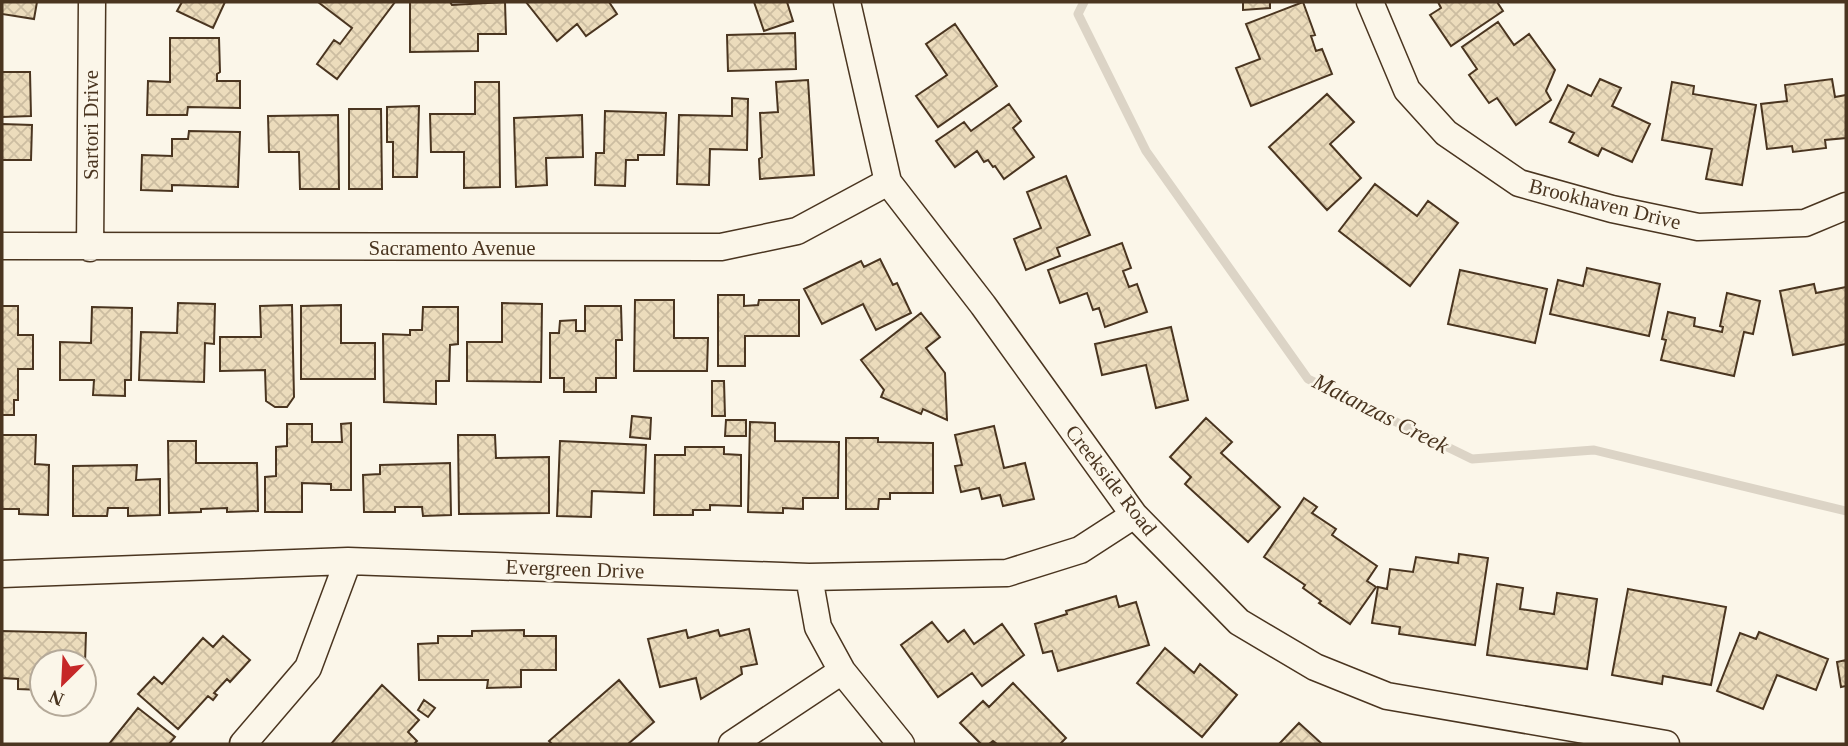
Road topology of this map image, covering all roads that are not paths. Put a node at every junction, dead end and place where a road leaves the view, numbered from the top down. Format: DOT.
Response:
graph roads {
  1 [pos="92,2"];
  2 [pos="847,2"];
  3 [pos="1370,2"];
  4 [pos="888,182"];
  5 [pos="1846,206"];
  6 [pos="2,246"];
  7 [pos="90,248"];
  8 [pos="1134,515"];
  9 [pos="348,561"];
  10 [pos="2,574"];
  11 [pos="808,577"];
  12 [pos="842,671"];
  13 [pos="243,744"];
  14 [pos="732,744"];
  15 [pos="901,744"];
  16 [pos="1666,744"];
  1 -- 7 [label="street, Sartori Drive"];
  2 -- 4 [label="street, Creekside Road"];
  3 -- 5 [label="street, Brookhaven Drive"];
  4 -- 7 [label="street, Sacramento Avenue"];
  4 -- 8 [label="street, Creekside Road"];
  6 -- 7 [label="street, Sacramento Avenue"];
  8 -- 11 [label="street, Evergreen Drive"];
  8 -- 16 [label="street, Creekside Road"];
  9 -- 10 [label="street, Evergreen Drive"];
  9 -- 11 [label="street, Evergreen Drive"];
  9 -- 13 [label="street"];
  11 -- 12 [label="street"];
  12 -- 14 [label="street"];
  12 -- 15 [label="street"];
}
